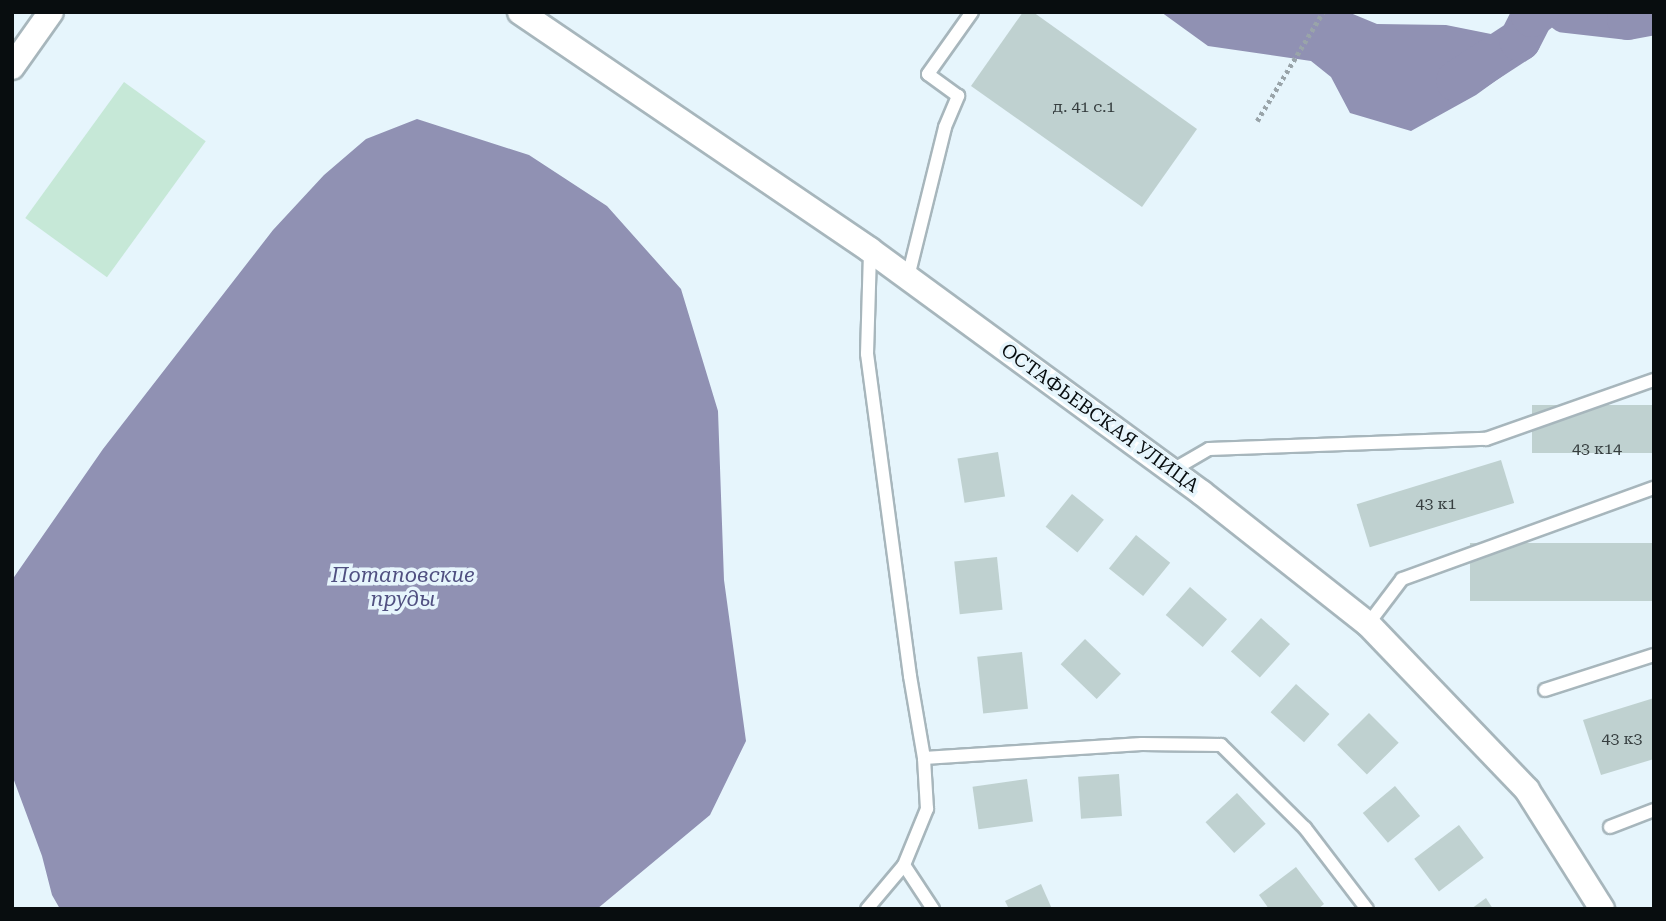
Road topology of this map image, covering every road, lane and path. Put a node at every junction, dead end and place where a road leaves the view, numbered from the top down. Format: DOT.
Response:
graph roads {
  1 [pos="51,12"];
  2 [pos="520,12"];
  3 [pos="972,12"];
  4 [pos="1323,12"];
  5 [pos="12,67"];
  6 [pos="1256,121"];
  7 [pos="870,250"];
  8 [pos="908,277"];
  9 [pos="1654,380"];
  10 [pos="1171,471"];
  11 [pos="1654,488"];
  12 [pos="1368,624"];
  13 [pos="1654,655"];
  14 [pos="1545,690"];
  15 [pos="924,758"];
  16 [pos="1654,810"];
  17 [pos="1610,827"];
  18 [pos="904,865"];
  19 [pos="867,909"];
  20 [pos="933,909"];
  21 [pos="1367,909"];
  22 [pos="1602,909"];
  1 -- 5 [label="street"];
  2 -- 7 [label="street, ОСТАФЬЕВСКАЯ УЛИЦА"];
  3 -- 8 [label="lane"];
  4 -- 6 [label="path"];
  7 -- 8 [label="street, ОСТАФЬЕВСКАЯ УЛИЦА"];
  7 -- 15 [label="lane"];
  8 -- 10 [label="street, ОСТАФЬЕВСКАЯ УЛИЦА"];
  9 -- 10 [label="lane"];
  10 -- 12 [label="street, ОСТАФЬЕВСКАЯ УЛИЦА"];
  11 -- 12 [label="lane"];
  12 -- 22 [label="street, ОСТАФЬЕВСКАЯ УЛИЦА"];
  13 -- 14 [label="lane"];
  15 -- 18 [label="lane"];
  15 -- 21 [label="lane"];
  16 -- 17 [label="lane"];
  18 -- 19 [label="lane"];
  18 -- 20 [label="lane"];
}
